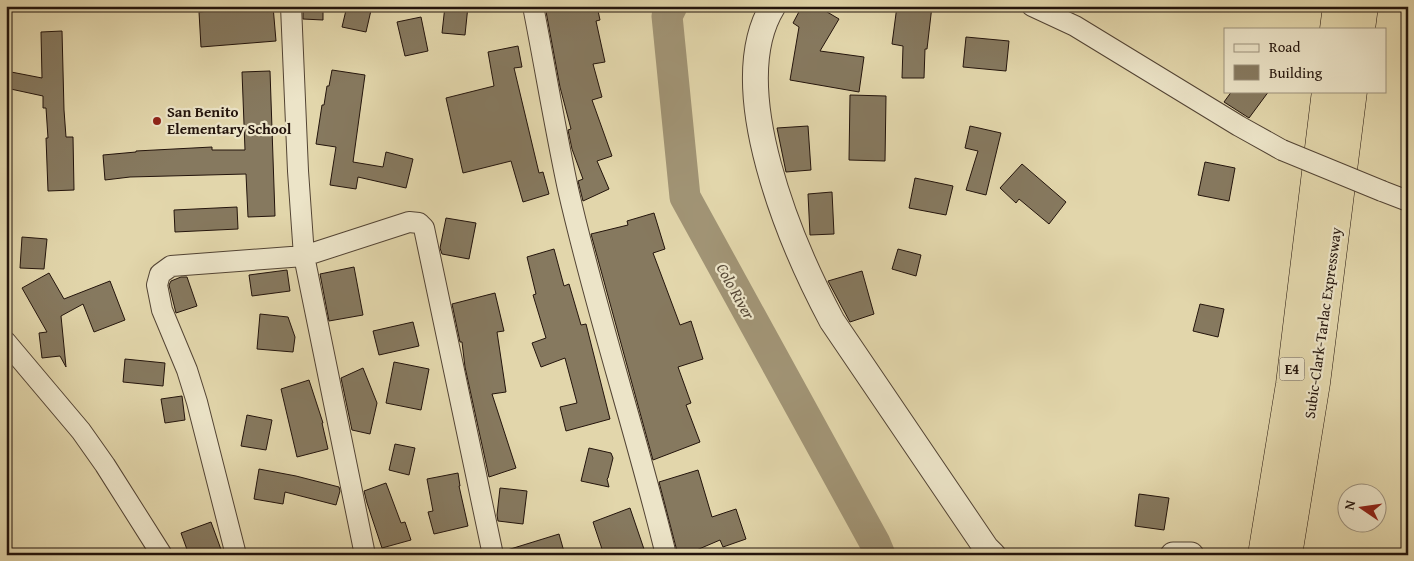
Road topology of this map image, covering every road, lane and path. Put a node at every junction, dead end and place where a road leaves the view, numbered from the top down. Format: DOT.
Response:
graph roads {
  1 [pos="291,6"];
  2 [pos="533,6"];
  3 [pos="773,6"];
  4 [pos="1032,6"];
  5 [pos="1337,6"];
  6 [pos="1364,6"];
  7 [pos="1334,28"];
  8 [pos="1361,28"];
  9 [pos="1326,92"];
  10 [pos="1353,92"];
  11 [pos="1408,201"];
  12 [pos="304,256"];
  13 [pos="6,342"];
  14 [pos="162,555"];
  15 [pos="236,555"];
  16 [pos="365,555"];
  17 [pos="493,555"];
  18 [pos="666,555"];
  19 [pos="993,555"];
  20 [pos="1173,555"];
  21 [pos="1191,555"];
  22 [pos="1262,555"];
  23 [pos="1288,555"];
  1 -- 12 [label="street"];
  2 -- 18 [label="street"];
  3 -- 19 [label="street"];
  4 -- 11 [label="street, bridge"];
  5 -- 7 [label="highway"];
  6 -- 8 [label="highway"];
  9 -- 22 [label="highway, Subic-Clark-Tarlac Expressway / E4"];
  10 -- 23 [label="highway, Subic-Clark-Tarlac Expressway / E4"];
  12 -- 15 [label="street"];
  12 -- 16 [label="street"];
  12 -- 17 [label="street"];
  13 -- 14 [label="street"];
  20 -- 21 [label="street"];
}
